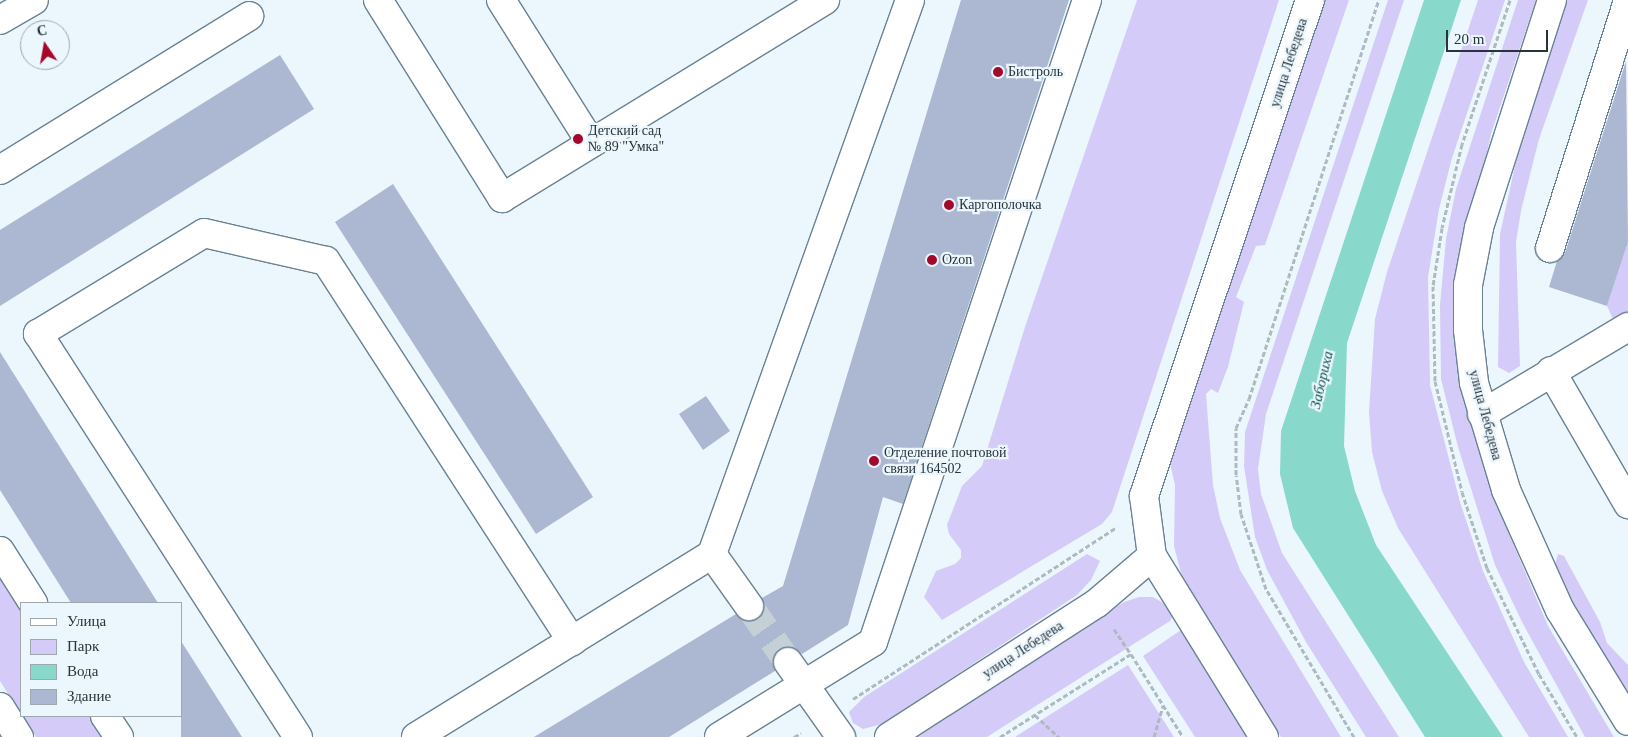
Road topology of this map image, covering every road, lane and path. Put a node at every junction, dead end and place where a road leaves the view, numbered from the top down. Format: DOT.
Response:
graph roads {
  1 [pos="34,0"];
  2 [pos="378,0"];
  3 [pos="501,0"];
  4 [pos="825,0"];
  5 [pos="910,0"];
  6 [pos="1087,0"];
  7 [pos="1310,0"];
  8 [pos="1379,0"];
  9 [pos="1552,0"];
  10 [pos="1628,1"];
  11 [pos="248,16"];
  12 [pos="0,20"];
  13 [pos="591,143"];
  14 [pos="0,170"];
  15 [pos="1550,248"];
  16 [pos="1628,327"];
  17 [pos="1551,371"];
  18 [pos="1482,414"];
  19 [pos="1628,504"];
  20 [pos="1122,524"];
  21 [pos="0,551"];
  22 [pos="712,554"];
  23 [pos="1152,556"];
  24 [pos="32,602"];
  25 [pos="749,606"];
  26 [pos="572,641"];
  27 [pos="788,662"];
  28 [pos="804,684"];
  29 [pos="1163,705"];
  30 [pos="0,707"];
  31 [pos="1035,715"];
  32 [pos="106,717"];
  33 [pos="1628,721"];
  34 [pos="834,727"];
  35 [pos="19,737"];
  36 [pos="118,737"];
  37 [pos="298,737"];
  38 [pos="416,737"];
  39 [pos="719,737"];
  40 [pos="794,737"];
  41 [pos="890,737"];
  42 [pos="1000,737"];
  43 [pos="1059,737"];
  44 [pos="1154,737"];
  45 [pos="1182,737"];
  46 [pos="1264,737"];
  47 [pos="1354,737"];
  1 -- 12 [label="street"];
  2 -- 13 [label="street"];
  3 -- 13 [label="street"];
  4 -- 13 [label="street"];
  5 -- 22 [label="street"];
  6 -- 28 [label="street"];
  7 -- 23 [label="street, улица Лебедева"];
  8 -- 47 [label="path"];
  9 -- 18 [label="street, улица Лебедева"];
  10 -- 15 [label="street"];
  11 -- 14 [label="street"];
  16 -- 17 [label="street"];
  17 -- 18 [label="street"];
  17 -- 19 [label="street"];
  18 -- 33 [label="street, улица Лебедева"];
  20 -- 34 [label="path"];
  21 -- 24 [label="street"];
  22 -- 25 [label="street"];
  22 -- 26 [label="street"];
  23 -- 41 [label="street, улица Лебедева"];
  23 -- 46 [label="street, улица Лебедева"];
  26 -- 37 [label="street"];
  26 -- 38 [label="street"];
  27 -- 28 [label="street"];
  28 -- 34 [label="street"];
  28 -- 39 [label="street"];
  29 -- 31 [label="path"];
  29 -- 44 [label="path"];
  29 -- 45 [label="path"];
  30 -- 35 [label="street"];
  31 -- 42 [label="path"];
  31 -- 43 [label="path"];
  32 -- 36 [label="street"];
  34 -- 40 [label="path"];
}
